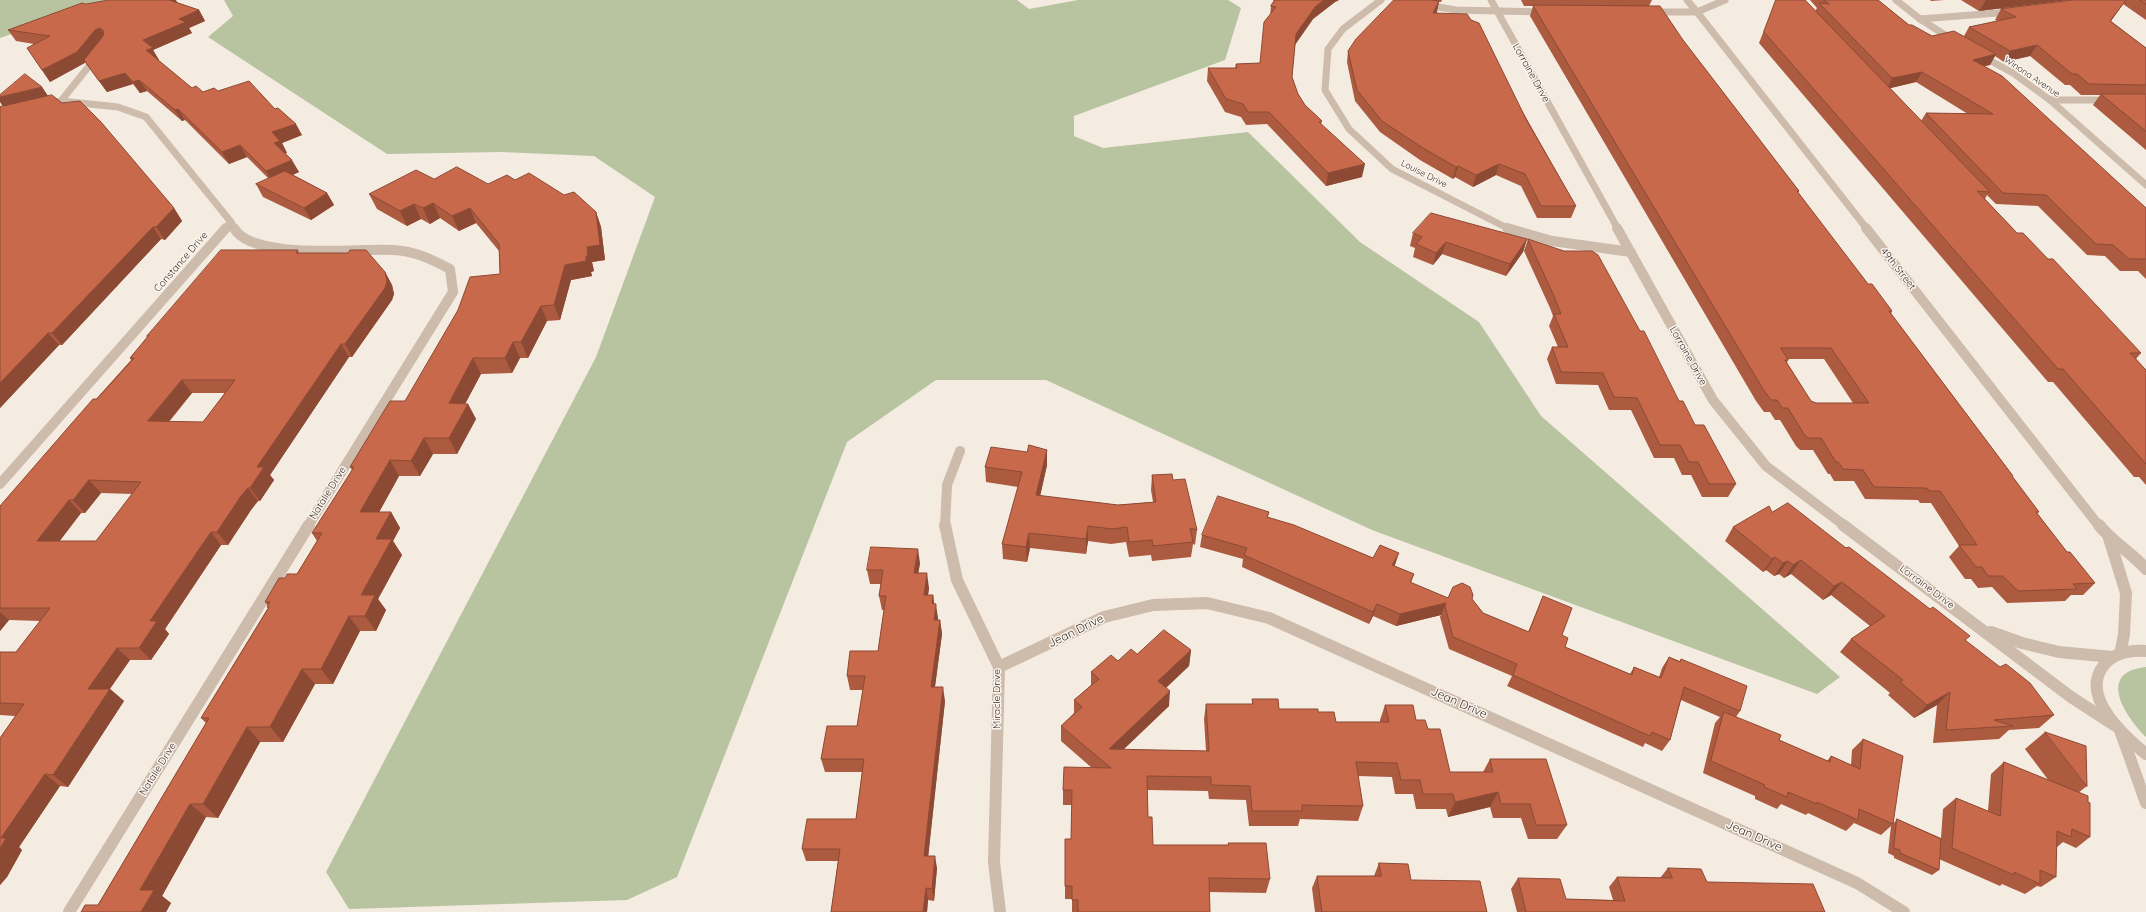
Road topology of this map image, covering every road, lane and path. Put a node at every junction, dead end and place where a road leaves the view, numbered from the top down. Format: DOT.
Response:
graph roads {
  1 [pos="1381,0"];
  2 [pos="1397,0"];
  3 [pos="1491,0"];
  4 [pos="1687,0"];
  5 [pos="1725,0"];
  6 [pos="1896,0"];
  7 [pos="2021,11"];
  8 [pos="1496,12"];
  9 [pos="1551,12"];
  10 [pos="1645,12"];
  11 [pos="1697,12"];
  12 [pos="1920,20"];
  13 [pos="1957,42"];
  14 [pos="102,49"];
  15 [pos="1971,50"];
  16 [pos="2050,100"];
  17 [pos="2116,100"];
  18 [pos="60,101"];
  19 [pos="46,104"];
  20 [pos="2146,185"];
  21 [pos="231,222"];
  22 [pos="1631,252"];
  23 [pos="960,451"];
  24 [pos="0,484"];
  25 [pos="2109,538"];
  26 [pos="2146,569"];
  27 [pos="1984,630"];
  28 [pos="2146,652"];
  29 [pos="2116,655"];
  30 [pos="999,667"];
  31 [pos="2118,729"];
  32 [pos="2146,754"];
  33 [pos="2146,803"];
  34 [pos="69,912"];
  35 [pos="1000,912"];
  36 [pos="1904,912"];
  1 -- 22 [label="street, Louise Drive"];
  2 -- 8 [label="street"];
  3 -- 8 [label="street, Lorraine Drive"];
  4 -- 11 [label="street, 49th Street"];
  5 -- 11 [label="street"];
  6 -- 12 [label="street"];
  7 -- 12 [label="street"];
  8 -- 9 [label="street"];
  8 -- 22 [label="street, Lorraine Drive"];
  10 -- 11 [label="street"];
  11 -- 25 [label="street, 49th Street"];
  12 -- 13 [label="street"];
  14 -- 18 [label="street"];
  15 -- 16 [label="street, Winona Avenue"];
  16 -- 17 [label="street"];
  16 -- 20 [label="street, Winona Avenue"];
  18 -- 19 [label="street"];
  18 -- 21 [label="street"];
  21 -- 24 [label="street, Constance Drive"];
  21 -- 34 [label="street, Natalie Drive"];
  22 -- 27 [label="street, Lorraine Drive"];
  23 -- 30 [label="street, Miracle Drive"];
  25 -- 26 [label="street, 49th Street"];
  25 -- 29 [label="street, 49th Street"];
  27 -- 29 [label="street, Lorraine Drive"];
  27 -- 31 [label="street, Lorraine Drive"];
  28 -- 29 [label="street, Lorraine Drive"];
  29 -- 31 [label="street"];
  30 -- 35 [label="street, Miracle Drive"];
  30 -- 36 [label="street, Jean Drive"];
  31 -- 32 [label="street"];
  31 -- 33 [label="street"];
}
